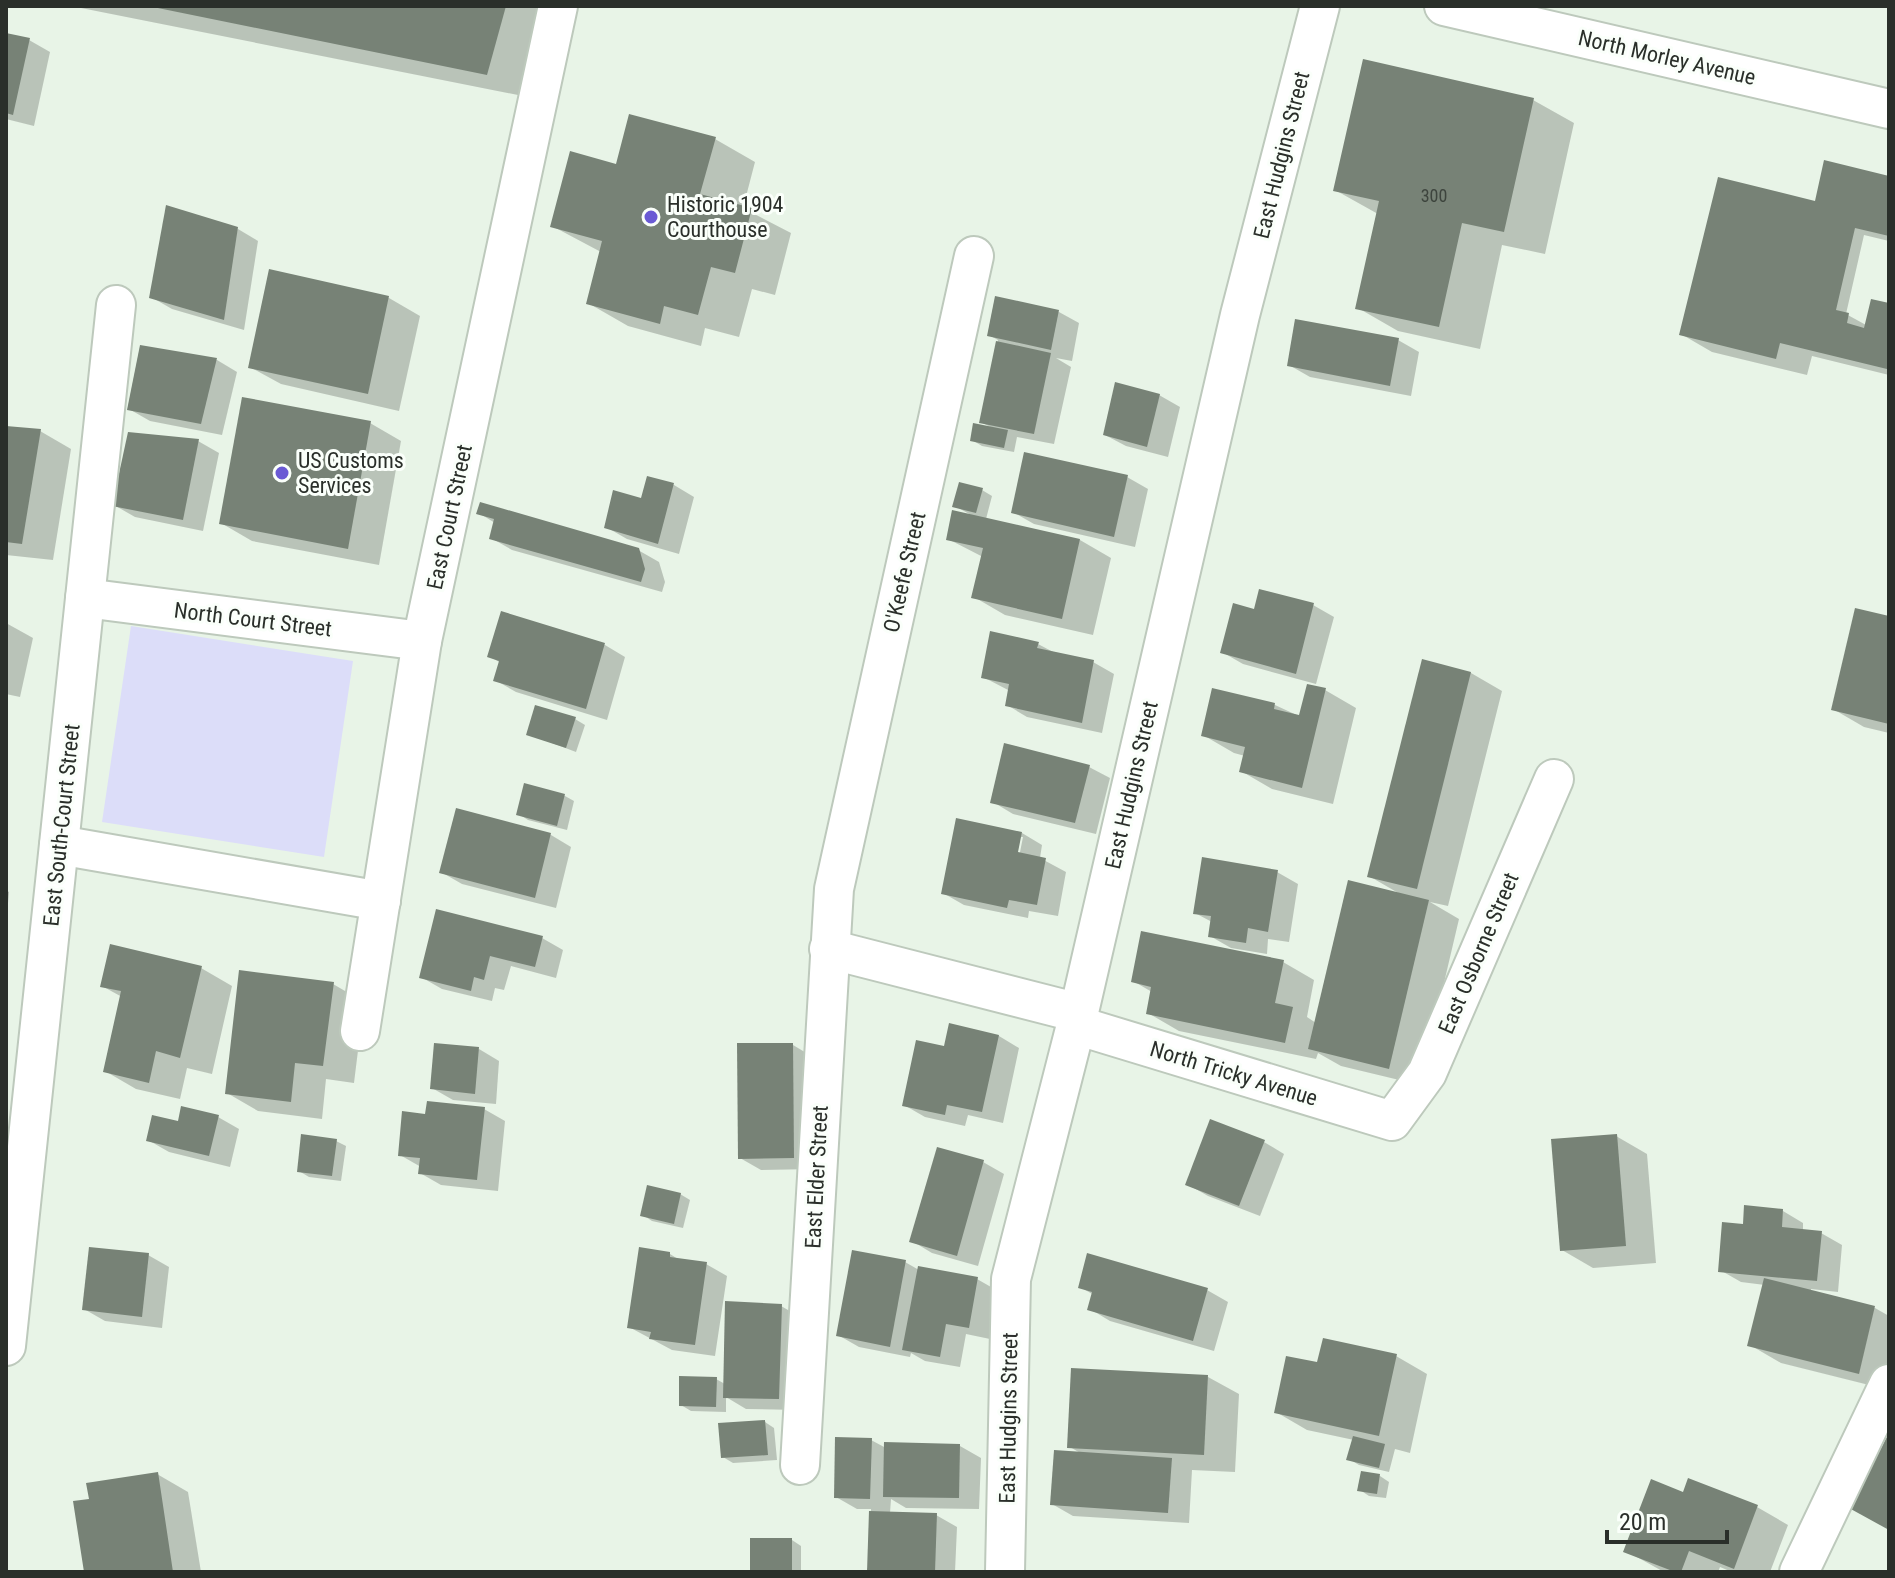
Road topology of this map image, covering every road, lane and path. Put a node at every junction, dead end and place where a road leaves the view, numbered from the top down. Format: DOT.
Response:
graph roads {
  1 [pos="558,6"];
  2 [pos="1320,6"];
  3 [pos="1444,6"];
  4 [pos="1889,109"];
  5 [pos="974,256"];
  6 [pos="116,305"];
  7 [pos="85,598"];
  8 [pos="422,641"];
  9 [pos="1554,779"];
  10 [pos="59,845"];
  11 [pos="834,889"];
  12 [pos="381,901"];
  13 [pos="829,949"];
  14 [pos="1078,1019"];
  15 [pos="360,1031"];
  16 [pos="1392,1121"];
  17 [pos="6,1346"];
  18 [pos="1889,1384"];
  19 [pos="800,1465"];
  20 [pos="1005,1572"];
  21 [pos="1799,1572"];
  1 -- 8 [label="street, East Court Street"];
  2 -- 14 [label="street, East Hudgins Street"];
  3 -- 4 [label="street, North Morley Avenue"];
  5 -- 11 [label="street, O'Keefe Street"];
  6 -- 7 [label="street, East South-Court Street"];
  7 -- 8 [label="street, North Court Street"];
  7 -- 10 [label="street, East South-Court Street"];
  8 -- 12 [label="street, East Court Street"];
  9 -- 16 [label="street, East Osborne Street"];
  10 -- 12 [label="street"];
  10 -- 17 [label="street, East South-Court Street"];
  11 -- 13 [label="street, East Elder Street"];
  12 -- 15 [label="street, East Court Street"];
  13 -- 14 [label="street, North Tricky Avenue"];
  13 -- 19 [label="street, East Elder Street"];
  14 -- 16 [label="street, North Tricky Avenue"];
  14 -- 20 [label="street, East Hudgins Street"];
  18 -- 21 [label="street"];
}
